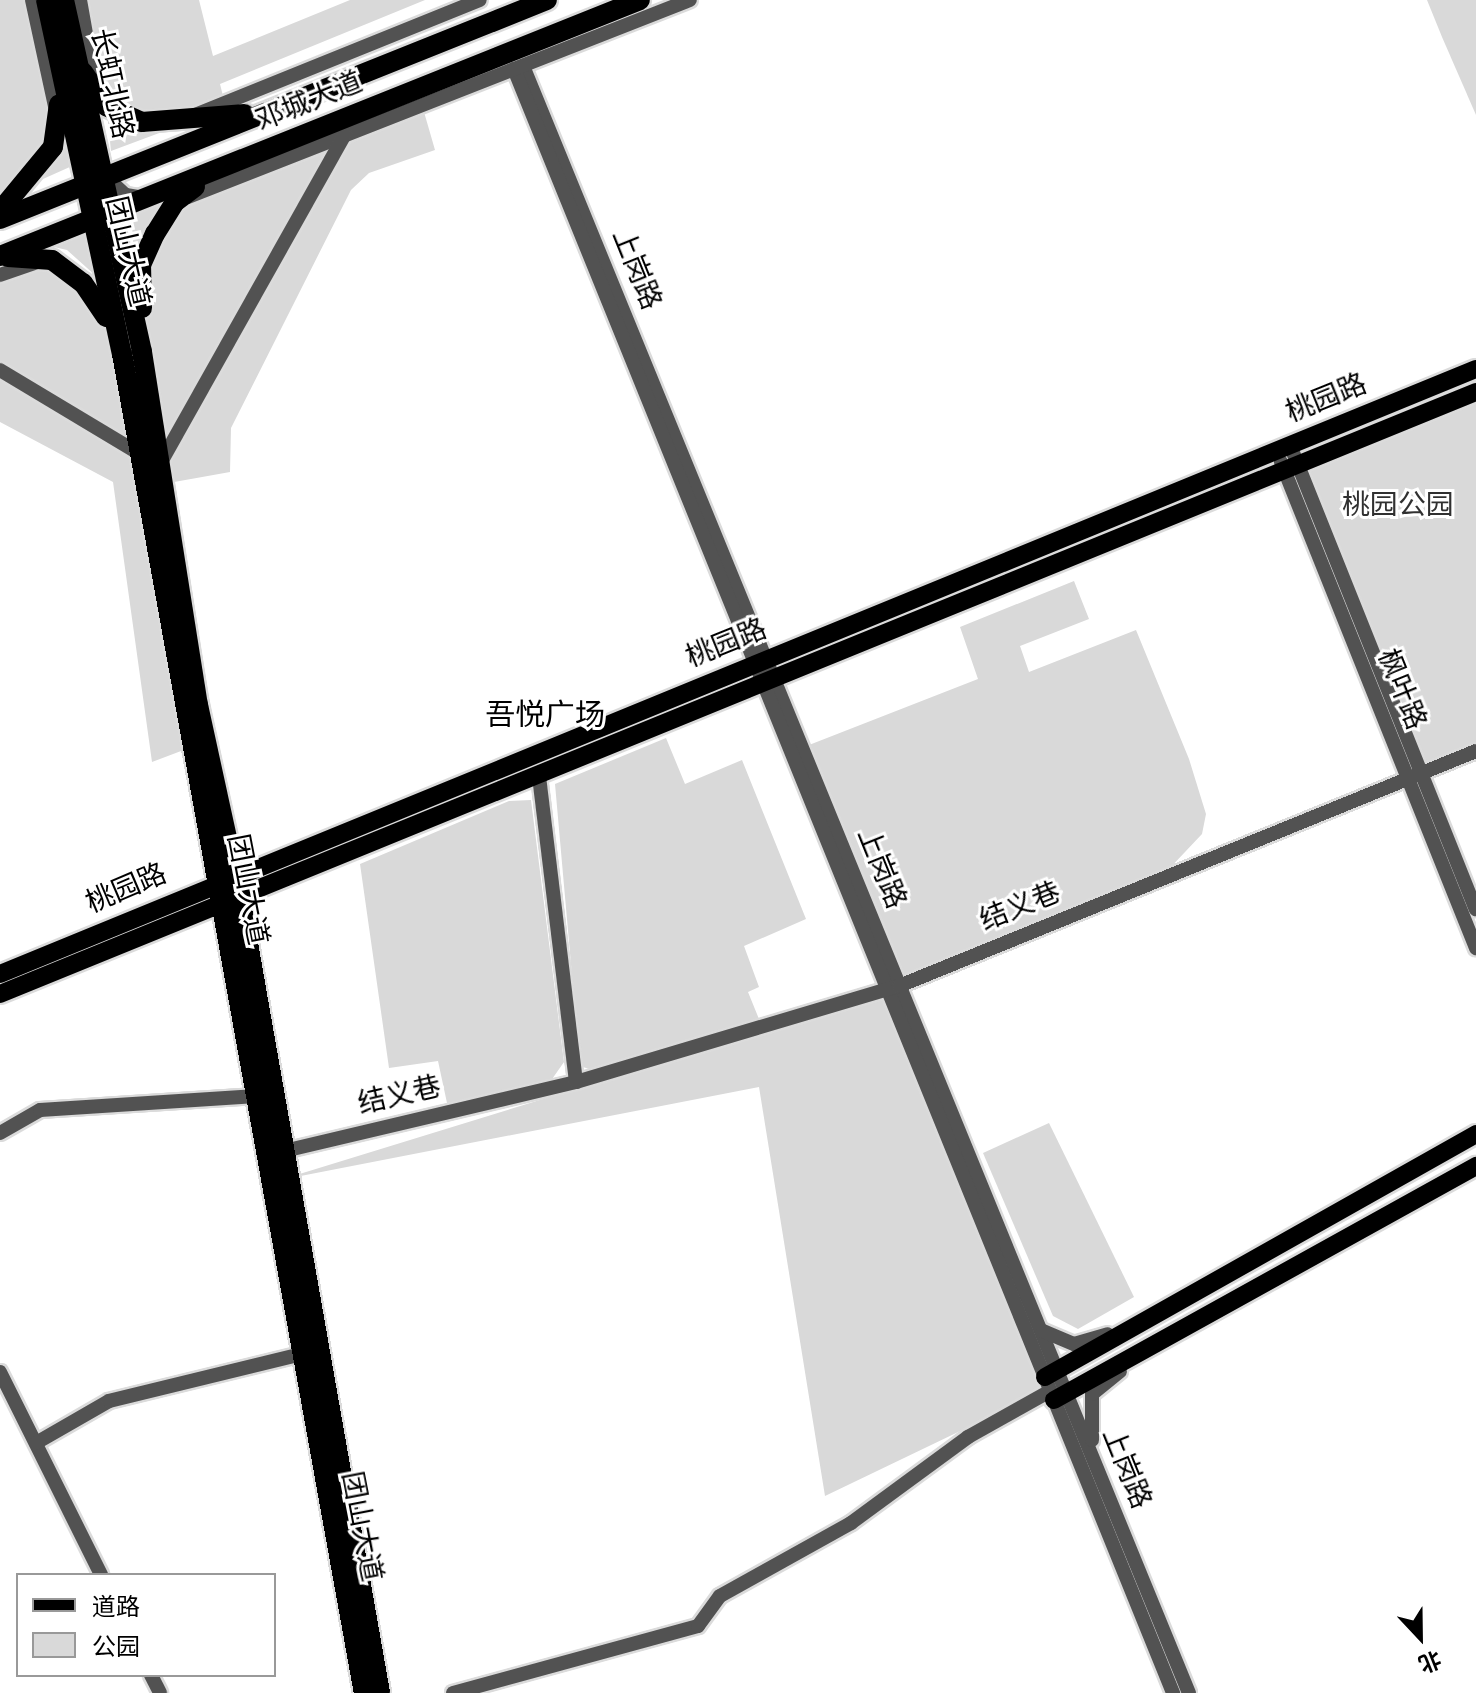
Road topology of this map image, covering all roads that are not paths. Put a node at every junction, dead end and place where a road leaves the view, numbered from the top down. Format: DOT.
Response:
graph roads {
  1 [pos="32,0"];
  2 [pos="46,0"];
  3 [pos="64,0"];
  4 [pos="80,0"];
  5 [pos="480,0"];
  6 [pos="547,0"];
  7 [pos="640,0"];
  8 [pos="690,0"];
  9 [pos="66,63"];
  10 [pos="518,68"];
  11 [pos="97,93"];
  12 [pos="65,98"];
  13 [pos="269,112"];
  14 [pos="187,119"];
  15 [pos="59,121"];
  16 [pos="345,135"];
  17 [pos="221,169"];
  18 [pos="39,171"];
  19 [pos="92,183"];
  20 [pos="0,191"];
  21 [pos="175,202"];
  22 [pos="0,211"];
  23 [pos="99,218"];
  24 [pos="0,219"];
  25 [pos="0,257"];
  26 [pos="52,260"];
  27 [pos="0,275"];
  28 [pos="132,356"];
  29 [pos="1476,369"];
  30 [pos="0,370"];
  31 [pos="1476,392"];
  32 [pos="1283,448"];
  33 [pos="140,454"];
  34 [pos="160,464"];
  35 [pos="1291,467"];
  36 [pos="752,640"];
  37 [pos="786,652"];
  38 [pos="761,662"];
  39 [pos="794,671"];
  40 [pos="733,673"];
  41 [pos="768,681"];
  42 [pos="743,691"];
  43 [pos="777,702"];
  44 [pos="1476,751"];
  45 [pos="539,775"];
  46 [pos="1415,776"];
  47 [pos="226,879"];
  48 [pos="230,902"];
  49 [pos="1476,909"];
  50 [pos="1476,948"];
  51 [pos="0,974"];
  52 [pos="893,988"];
  53 [pos="0,994"];
  54 [pos="576,1082"];
  55 [pos="257,1096"];
  56 [pos="0,1133"];
  57 [pos="1476,1134"];
  58 [pos="284,1151"];
  59 [pos="1476,1166"];
  60 [pos="1156,1314"];
  61 [pos="1039,1328"];
  62 [pos="1164,1339"];
  63 [pos="298,1355"];
  64 [pos="0,1372"];
  65 [pos="1054,1386"];
  66 [pos="36,1443"];
  67 [pos="1110,1502"];
  68 [pos="100,1573"];
  69 [pos="364,1693"];
  70 [pos="380,1693"];
  71 [pos="453,1693"];
  72 [pos="1173,1693"];
  73 [pos="1189,1693"];
  1 -- 15 [label="street"];
  2 -- 9 [label="highway, 长虹北路"];
  3 -- 9 [label="highway, 长虹北路"];
  4 -- 11 [label="street"];
  5 -- 14 [label="street"];
  6 -- 13 [label="highway, 邓城大道"];
  7 -- 17 [label="highway, 邓城大道"];
  8 -- 10 [label="street"];
  9 -- 11 [label="highway"];
  9 -- 12 [label="highway, 长虹北路"];
  9 -- 15 [label="highway"];
  9 -- 19 [label="highway, 长虹北路"];
  10 -- 16 [label="street"];
  10 -- 36 [label="street, 上岗路"];
  11 -- 14 [label="highway"];
  12 -- 19 [label="highway, 团山大道"];
  13 -- 14 [label="highway"];
  13 -- 19 [label="highway, 邓城大道"];
  15 -- 18 [label="highway"];
  15 -- 21 [label="street"];
  16 -- 21 [label="street"];
  16 -- 34 [label="street"];
  17 -- 21 [label="highway"];
  17 -- 23 [label="highway, 邓城大道"];
  18 -- 20 [label="street"];
  18 -- 22 [label="highway"];
  19 -- 23 [label="highway, 团山大道"];
  19 -- 24 [label="highway, 邓城大道"];
  21 -- 28 [label="highway"];
  23 -- 25 [label="highway, 邓城大道"];
  23 -- 28 [label="highway, 团山大道"];
  25 -- 26 [label="highway"];
  26 -- 27 [label="street"];
  26 -- 28 [label="highway"];
  28 -- 33 [label="highway, 团山大道"];
  28 -- 34 [label="highway, 团山大道"];
  29 -- 32 [label="main road, 桃园路"];
  30 -- 33 [label="street"];
  31 -- 35 [label="main road, 桃园路"];
  32 -- 35 [label="street, 枫叶路"];
  32 -- 37 [label="main road, 桃园路"];
  33 -- 47 [label="highway, 团山大道"];
  34 -- 47 [label="highway, 团山大道"];
  35 -- 39 [label="main road, 桃园路"];
  35 -- 46 [label="street, 枫叶路"];
  36 -- 37 [label="street"];
  36 -- 38 [label="street, 上岗路"];
  36 -- 40 [label="street"];
  37 -- 38 [label="main road, 桃园路"];
  38 -- 40 [label="main road, 桃园路"];
  38 -- 41 [label="street, 上岗路"];
  39 -- 41 [label="main road, 桃园路"];
  39 -- 43 [label="street"];
  40 -- 47 [label="main road, 桃园路"];
  41 -- 42 [label="main road, 桃园路"];
  41 -- 43 [label="street, 上岗路"];
  42 -- 43 [label="street"];
  42 -- 45 [label="main road, 桃园路"];
  43 -- 52 [label="street, 上岗路"];
  44 -- 46 [label="street, 结义巷"];
  45 -- 48 [label="main road, 桃园路"];
  45 -- 54 [label="street"];
  46 -- 49 [label="street, 枫叶路"];
  46 -- 50 [label="street, 枫叶路"];
  46 -- 52 [label="street, 结义巷"];
  47 -- 48 [label="highway, 团山大道"];
  47 -- 51 [label="main road, 桃园路"];
  48 -- 53 [label="main road, 桃园路"];
  48 -- 55 [label="highway, 团山大道"];
  48 -- 58 [label="highway, 团山大道"];
  52 -- 54 [label="street, 结义巷"];
  52 -- 61 [label="street, 上岗路"];
  52 -- 65 [label="street, 上岗路"];
  54 -- 58 [label="street, 结义巷"];
  55 -- 56 [label="street"];
  55 -- 63 [label="highway, 团山大道"];
  57 -- 60 [label="main road"];
  58 -- 70 [label="highway, 团山大道"];
  59 -- 62 [label="main road"];
  60 -- 61 [label="street"];
  60 -- 65 [label="main road"];
  61 -- 65 [label="street, 上岗路"];
  62 -- 65 [label="main road"];
  62 -- 67 [label="street"];
  63 -- 66 [label="street"];
  63 -- 69 [label="highway, 团山大道"];
  64 -- 66 [label="street"];
  65 -- 67 [label="street, 上岗路"];
  65 -- 71 [label="street"];
  65 -- 72 [label="street, 上岗路"];
  66 -- 68 [label="street"];
  67 -- 73 [label="street, 上岗路"];
}
